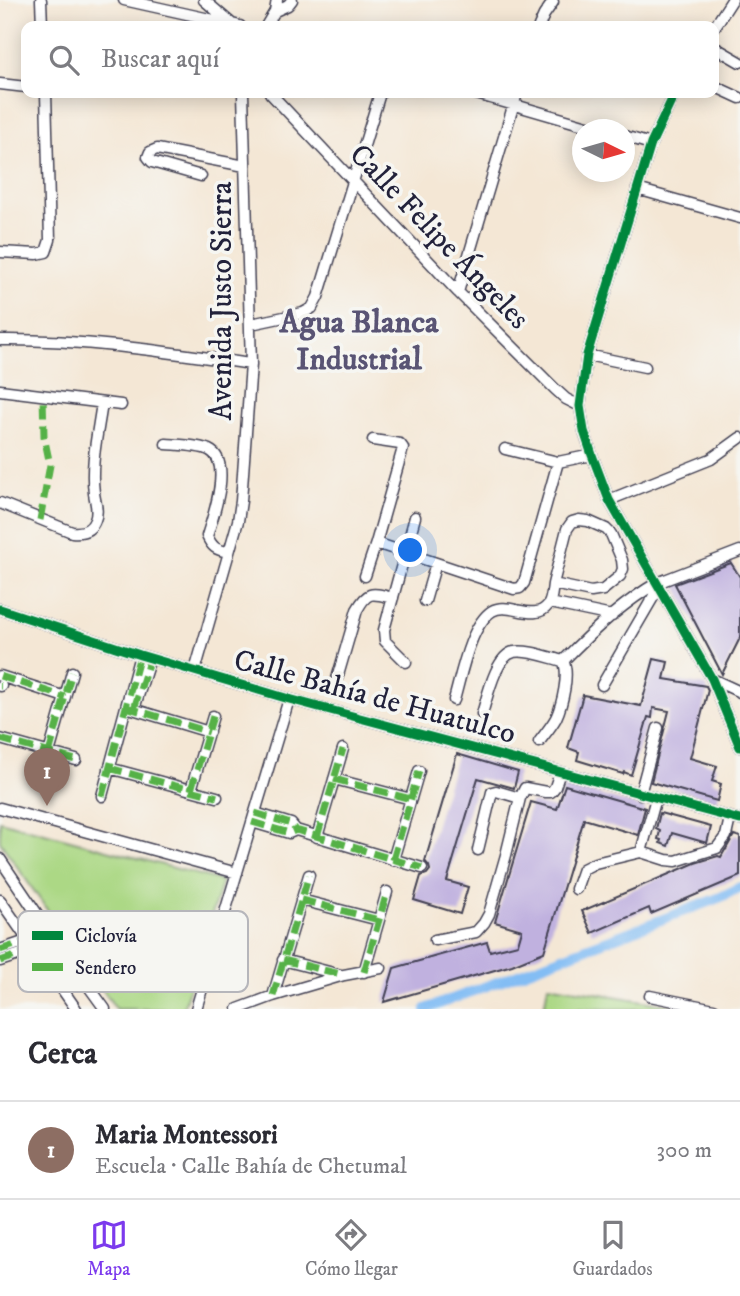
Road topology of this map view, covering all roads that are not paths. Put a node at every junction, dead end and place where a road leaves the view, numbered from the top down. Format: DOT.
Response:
graph roads {
  1 [pos="41,0"];
  2 [pos="124,0"];
  3 [pos="204,0"];
  4 [pos="292,0"];
  5 [pos="732,0"];
  6 [pos="553,2"];
  7 [pos="276,6"];
  8 [pos="42,21"];
  9 [pos="218,21"];
  10 [pos="231,21"];
  11 [pos="541,21"];
  12 [pos="718,21"];
  13 [pos="719,50"];
  14 [pos="740,62"];
  15 [pos="0,84"];
  16 [pos="21,86"];
  17 [pos="719,88"];
  18 [pos="46,98"];
  19 [pos="243,98"];
  20 [pos="275,98"];
  21 [pos="378,98"];
  22 [pos="515,98"];
  23 [pos="674,98"];
  24 [pos="740,98"];
  25 [pos="572,119"];
  26 [pos="635,139"];
  27 [pos="651,144"];
  28 [pos="245,166"];
  29 [pos="201,176"];
  30 [pos="352,180"];
  31 [pos="637,189"];
  32 [pos="740,218"];
  33 [pos="0,252"];
  34 [pos="458,292"];
  35 [pos="251,324"];
  36 [pos="0,340"];
  37 [pos="587,355"];
  38 [pos="251,364"];
  39 [pos="645,367"];
  40 [pos="0,390"];
  41 [pos="102,403"];
  42 [pos="121,405"];
  43 [pos="580,406"];
  44 [pos="740,438"];
  45 [pos="373,440"];
  46 [pos="166,444"];
  47 [pos="505,449"];
  48 [pos="592,455"];
  49 [pos="558,462"];
  50 [pos="609,500"];
  51 [pos="0,503"];
  52 [pos="415,517"];
  53 [pos="376,543"];
  54 [pos="740,551"];
  55 [pos="228,552"];
  56 [pos="405,553"];
  57 [pos="436,563"];
  58 [pos="365,576"];
  59 [pos="552,584"];
  60 [pos="658,585"];
  61 [pos="393,598"];
  62 [pos="425,601"];
  63 [pos="550,603"];
  64 [pos="0,609"];
  65 [pos="612,616"];
  66 [pos="145,656"];
  67 [pos="563,661"];
  68 [pos="406,662"];
  69 [pos="195,671"];
  70 [pos="72,672"];
  71 [pos="712,678"];
  72 [pos="1,683"];
  73 [pos="602,685"];
  74 [pos="334,689"];
  75 [pos="740,692"];
  76 [pos="65,697"];
  77 [pos="289,699"];
  78 [pos="454,700"];
  79 [pos="130,708"];
  80 [pos="482,714"];
  81 [pos="213,716"];
  82 [pos="658,728"];
  83 [pos="209,732"];
  84 [pos="0,739"];
  85 [pos="539,742"];
  86 [pos="740,747"];
  87 [pos="342,749"];
  88 [pos="49,753"];
  89 [pos="76,760"];
  90 [pos="533,764"];
  91 [pos="109,768"];
  92 [pos="419,771"];
  93 [pos="560,772"];
  94 [pos="334,779"];
  95 [pos="191,790"];
  96 [pos="522,793"];
  97 [pos="640,794"];
  98 [pos="102,796"];
  99 [pos="217,797"];
  100 [pos="656,798"];
  101 [pos="411,799"];
  102 [pos="0,808"];
  103 [pos="253,818"];
  104 [pos="735,819"];
  105 [pos="317,837"];
  106 [pos="478,850"];
  107 [pos="641,852"];
  108 [pos="0,859"];
  109 [pos="393,860"];
  110 [pos="422,868"];
  111 [pos="237,873"];
  112 [pos="309,875"];
  113 [pos="576,889"];
  114 [pos="387,892"];
  115 [pos="301,900"];
  116 [pos="0,901"];
  117 [pos="35,911"];
  118 [pos="226,911"];
  119 [pos="379,920"];
  120 [pos="18,927"];
  121 [pos="435,940"];
  122 [pos="18,947"];
  123 [pos="0,950"];
  124 [pos="18,952"];
  125 [pos="283,960"];
  126 [pos="0,961"];
  127 [pos="381,968"];
  128 [pos="364,972"];
  129 [pos="344,975"];
  130 [pos="64,992"];
  131 [pos="93,992"];
  132 [pos="201,992"];
  133 [pos="273,996"];
  134 [pos="650,996"];
  135 [pos="76,1009"];
  136 [pos="105,1009"];
  137 [pos="196,1009"];
  138 [pos="238,1009"];
  139 [pos="714,1009"];
  1 -- 8 [label="street"];
  2 -- 9 [label="street"];
  3 -- 10 [label="street"];
  4 -- 7 [label="street"];
  5 -- 12 [label="street"];
  6 -- 11 [label="street"];
  13 -- 14 [label="street"];
  15 -- 16 [label="street"];
  17 -- 24 [label="street"];
  18 -- 33 [label="street"];
  19 -- 28 [label="street, Avenida Justo Sierra"];
  20 -- 30 [label="street, Calle Felipe Ángeles"];
  21 -- 30 [label="street"];
  22 -- 25 [label="street"];
  22 -- 34 [label="street"];
  23 -- 27 [label="street"];
  26 -- 27 [label="street"];
  27 -- 31 [label="street"];
  28 -- 29 [label="street"];
  28 -- 35 [label="street, Avenida Justo Sierra"];
  30 -- 34 [label="street, Calle Felipe Ángeles"];
  30 -- 35 [label="street"];
  31 -- 32 [label="street"];
  31 -- 37 [label="street"];
  34 -- 43 [label="street, Calle Felipe Ángeles"];
  35 -- 38 [label="street, Avenida Justo Sierra"];
  36 -- 38 [label="street"];
  37 -- 39 [label="street"];
  37 -- 43 [label="street"];
  38 -- 55 [label="street, Avenida Justo Sierra"];
  40 -- 41 [label="street"];
  41 -- 42 [label="street"];
  41 -- 51 [label="street"];
  43 -- 48 [label="street"];
  44 -- 50 [label="street"];
  45 -- 53 [label="street"];
  46 -- 55 [label="street"];
  47 -- 49 [label="street"];
  48 -- 49 [label="street"];
  48 -- 50 [label="street"];
  49 -- 57 [label="street"];
  50 -- 60 [label="street"];
  52 -- 56 [label="street"];
  53 -- 56 [label="street"];
  53 -- 58 [label="street"];
  54 -- 60 [label="street"];
  55 -- 69 [label="street, Avenida Justo Sierra"];
  56 -- 57 [label="street"];
  56 -- 61 [label="street"];
  57 -- 62 [label="street"];
  59 -- 59 [label="street"];
  59 -- 63 [label="street"];
  60 -- 65 [label="street"];
  60 -- 71 [label="street"];
  60 -- 73 [label="street"];
  61 -- 68 [label="street"];
  61 -- 74 [label="street"];
  63 -- 65 [label="street"];
  63 -- 78 [label="street"];
  64 -- 66 [label="street, Calle Bahía de Huatulco"];
  65 -- 67 [label="street"];
  66 -- 69 [label="street, Calle Bahía de Huatulco"];
  66 -- 79 [label="street"];
  67 -- 80 [label="street"];
  67 -- 85 [label="street"];
  69 -- 77 [label="street, Calle Bahía de Huatulco"];
  70 -- 76 [label="street"];
  71 -- 75 [label="street"];
  71 -- 86 [label="street"];
  72 -- 76 [label="street"];
  76 -- 88 [label="street"];
  77 -- 90 [label="street, Calle Bahía de Huatulco"];
  77 -- 103 [label="street"];
  79 -- 83 [label="street"];
  79 -- 91 [label="street"];
  81 -- 83 [label="street"];
  82 -- 97 [label="street"];
  83 -- 95 [label="street"];
  84 -- 88 [label="street"];
  87 -- 94 [label="street"];
  88 -- 89 [label="street"];
  90 -- 93 [label="street, Calle Bahía de Huatulco"];
  90 -- 96 [label="street"];
  91 -- 95 [label="street"];
  91 -- 98 [label="street"];
  92 -- 101 [label="street"];
  93 -- 96 [label="street"];
  93 -- 97 [label="street, Calle Bahía de Huatulco"];
  94 -- 101 [label="street"];
  94 -- 105 [label="street"];
  95 -- 99 [label="street"];
  96 -- 106 [label="street"];
  96 -- 121 [label="street"];
  97 -- 100 [label="street, Calle Bahía de Huatulco"];
  100 -- 104 [label="street, Calle Bahía de Huatulco"];
  100 -- 107 [label="street"];
  101 -- 109 [label="street"];
  102 -- 111 [label="street"];
  103 -- 105 [label="street"];
  103 -- 111 [label="street"];
  104 -- 107 [label="street"];
  105 -- 109 [label="street"];
  107 -- 113 [label="street"];
  108 -- 117 [label="street"];
  109 -- 110 [label="street"];
  111 -- 118 [label="street"];
  112 -- 115 [label="street"];
  114 -- 119 [label="street"];
  115 -- 119 [label="street"];
  115 -- 125 [label="street"];
  116 -- 120 [label="street"];
  119 -- 128 [label="street"];
  122 -- 123 [label="street"];
  124 -- 126 [label="street"];
  125 -- 129 [label="street"];
  125 -- 133 [label="street"];
  127 -- 128 [label="street"];
  128 -- 129 [label="street"];
  129 -- 133 [label="street"];
  130 -- 135 [label="street"];
  131 -- 136 [label="street"];
  132 -- 137 [label="street"];
  133 -- 138 [label="street"];
  134 -- 139 [label="street"];
}
